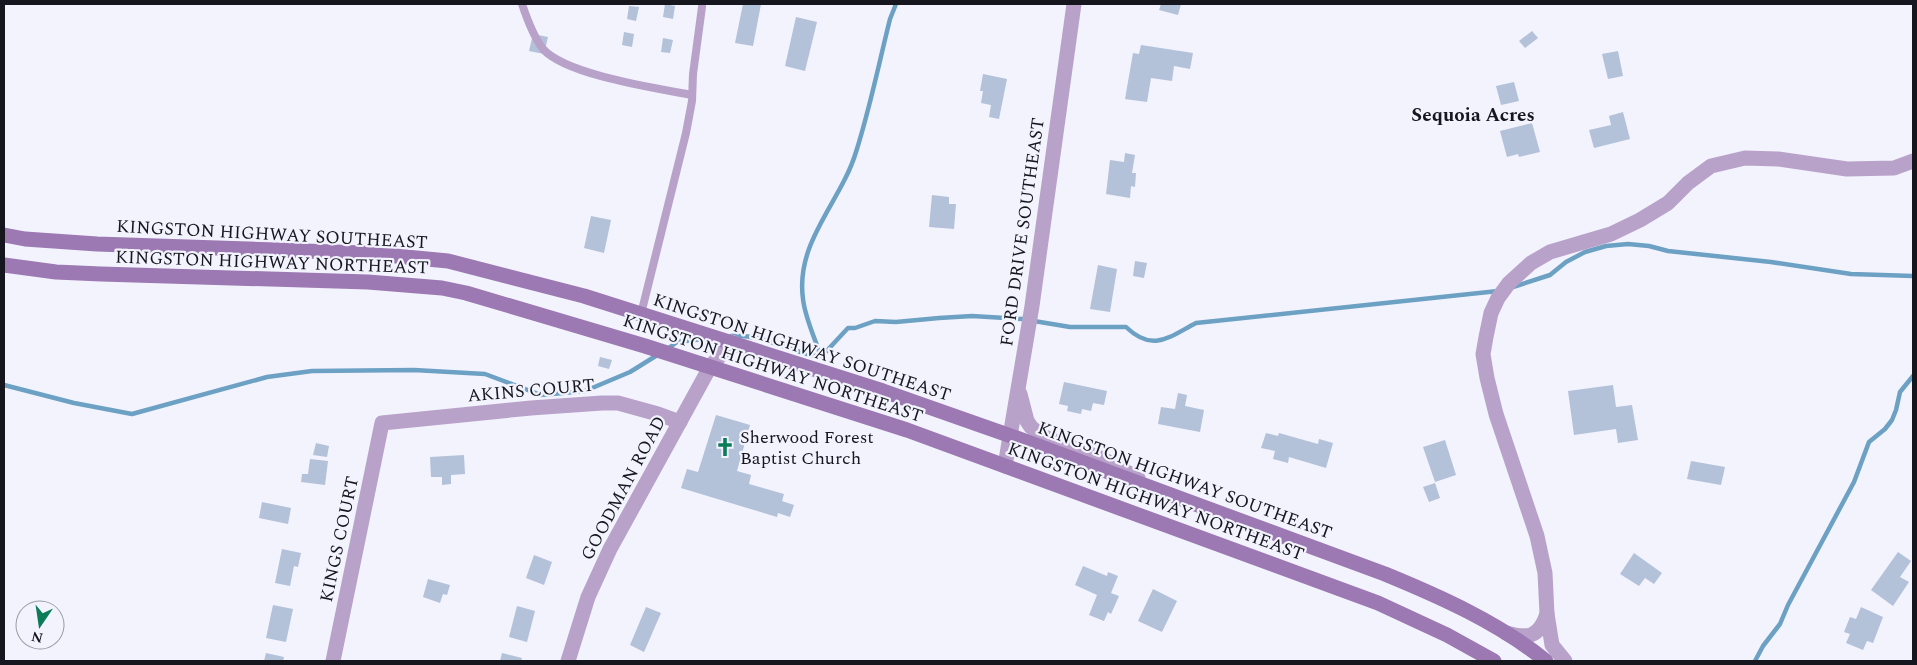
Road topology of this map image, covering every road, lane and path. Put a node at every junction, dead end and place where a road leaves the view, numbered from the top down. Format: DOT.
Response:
graph roads {
  1 [pos="522,4"];
  2 [pos="1074,4"];
  3 [pos="702,7"];
  4 [pos="692,95"];
  5 [pos="1913,161"];
  6 [pos="4,235"];
  7 [pos="4,265"];
  8 [pos="641,314"];
  9 [pos="732,342"];
  10 [pos="710,367"];
  11 [pos="1018,386"];
  12 [pos="680,422"];
  13 [pos="382,423"];
  14 [pos="1011,436"];
  15 [pos="1005,466"];
  16 [pos="1175,497"];
  17 [pos="1547,614"];
  18 [pos="1503,633"];
  19 [pos="333,661"];
  20 [pos="568,661"];
  21 [pos="1494,661"];
  22 [pos="1546,661"];
  23 [pos="1565,661"];
  1 -- 4 [label="lane"];
  2 -- 11 [label="street, FORD DRIVE SOUTHEAST"];
  3 -- 4 [label="lane"];
  4 -- 8 [label="lane"];
  5 -- 17 [label="street"];
  6 -- 8 [label="main road, KINGSTON HIGHWAY SOUTHEAST"];
  7 -- 10 [label="main road, KINGSTON HIGHWAY NORTHEAST"];
  8 -- 9 [label="main road, KINGSTON HIGHWAY SOUTHEAST"];
  9 -- 10 [label="street, GOODMAN ROAD"];
  9 -- 14 [label="main road, KINGSTON HIGHWAY SOUTHEAST"];
  10 -- 12 [label="street, GOODMAN ROAD"];
  10 -- 15 [label="main road, KINGSTON HIGHWAY NORTHEAST"];
  11 -- 14 [label="street, FORD DRIVE SOUTHEAST"];
  11 -- 16 [label="street"];
  12 -- 13 [label="street, AKINS COURT"];
  12 -- 20 [label="street, GOODMAN ROAD"];
  13 -- 19 [label="street, KINGS COURT"];
  14 -- 15 [label="street, FORD DRIVE SOUTHEAST"];
  14 -- 16 [label="main road, KINGSTON HIGHWAY SOUTHEAST"];
  15 -- 21 [label="main road, KINGSTON HIGHWAY NORTHEAST"];
  16 -- 18 [label="main road, KINGSTON HIGHWAY SOUTHEAST"];
  17 -- 18 [label="street"];
  17 -- 23 [label="street"];
  18 -- 22 [label="main road, KINGSTON HIGHWAY SOUTHEAST"];
}
